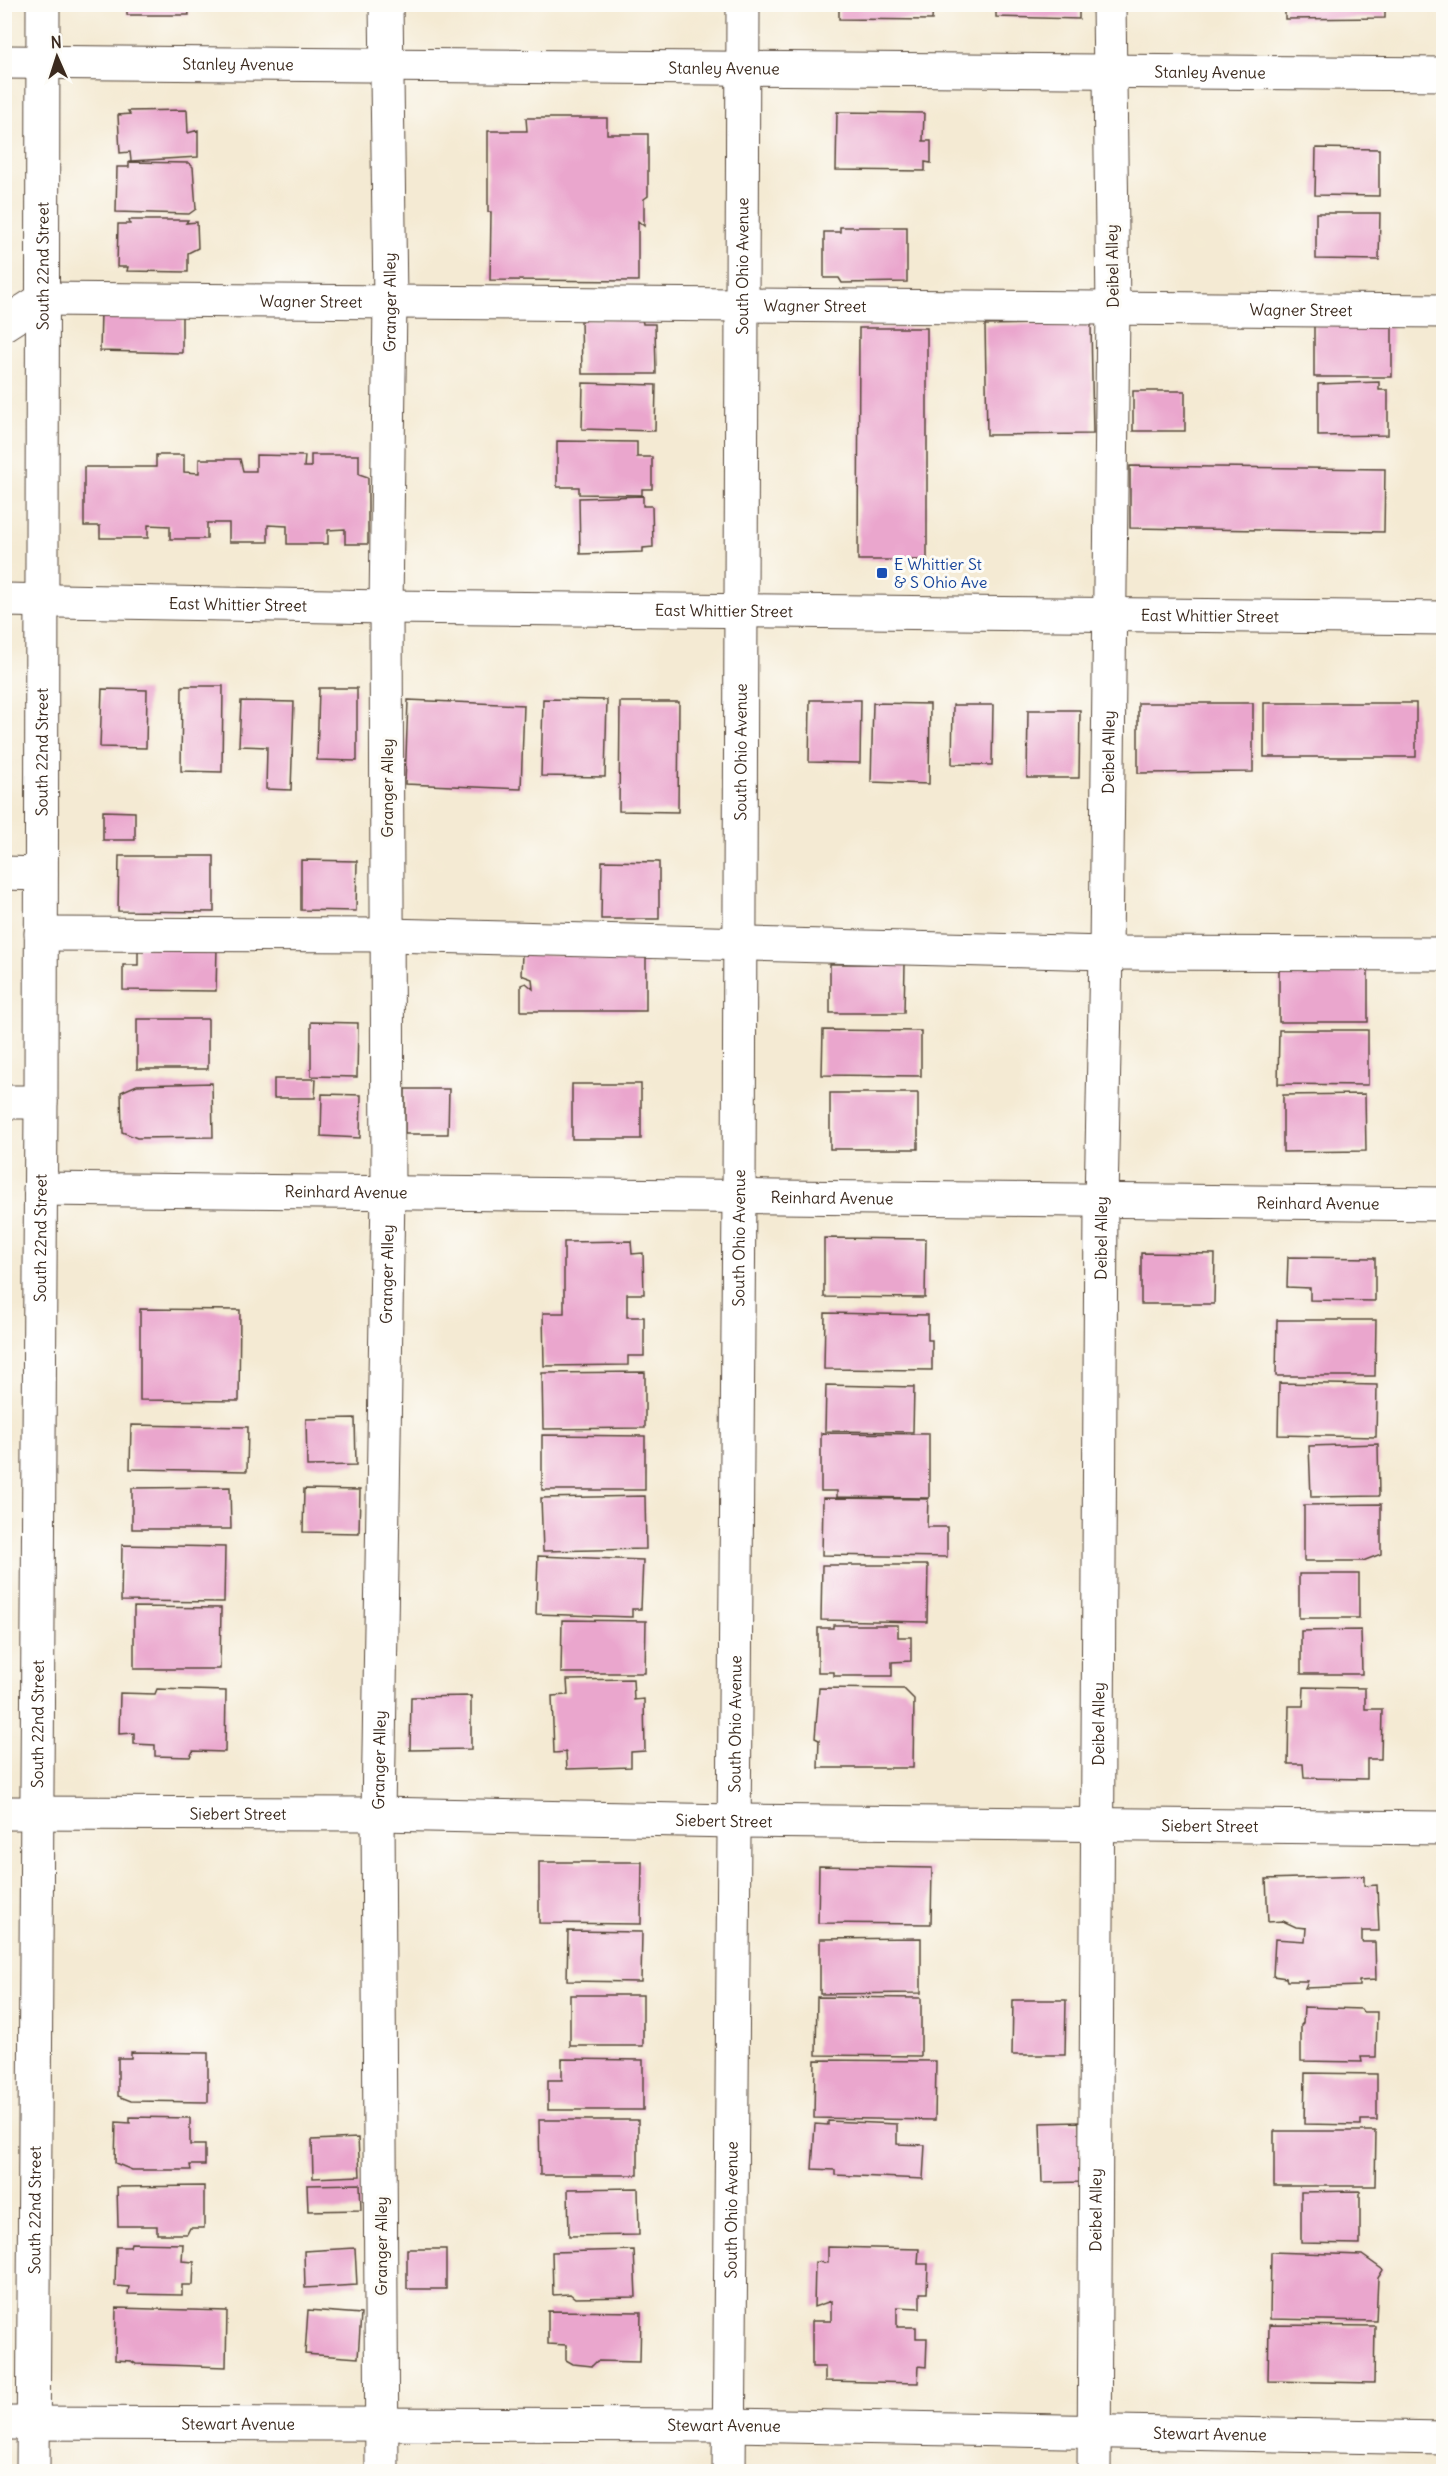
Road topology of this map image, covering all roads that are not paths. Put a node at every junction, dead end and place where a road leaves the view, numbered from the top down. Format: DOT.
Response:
graph roads {
  1 [pos="43,4"];
  2 [pos="386,4"];
  3 [pos="743,4"];
  4 [pos="1109,4"];
  5 [pos="4,62"];
  6 [pos="43,62"];
  7 [pos="385,67"];
  8 [pos="743,70"];
  9 [pos="1109,72"];
  10 [pos="1443,74"];
  11 [pos="43,299"];
  12 [pos="390,302"];
  13 [pos="742,305"];
  14 [pos="1113,308"];
  15 [pos="1443,311"];
  16 [pos="4,324"];
  17 [pos="4,600"];
  18 [pos="41,601"];
  19 [pos="386,607"];
  20 [pos="741,610"];
  21 [pos="1109,614"];
  22 [pos="1443,618"];
  23 [pos="4,873"];
  24 [pos="41,874"];
  25 [pos="41,934"];
  26 [pos="387,935"];
  27 [pos="739,945"];
  28 [pos="1106,953"];
  29 [pos="1443,954"];
  30 [pos="4,1102"];
  31 [pos="41,1102"];
  32 [pos="40,1189"];
  33 [pos="388,1191"];
  34 [pos="739,1196"];
  35 [pos="1101,1202"];
  36 [pos="1443,1204"];
  37 [pos="4,1813"];
  38 [pos="37,1814"];
  39 [pos="378,1814"];
  40 [pos="734,1821"];
  41 [pos="1099,1823"];
  42 [pos="1443,1828"];
  43 [pos="19,2423"];
  44 [pos="382,2424"];
  45 [pos="730,2425"];
  46 [pos="1094,2431"];
  47 [pos="1443,2438"];
  48 [pos="33,2472"];
  49 [pos="382,2472"];
  50 [pos="729,2472"];
  51 [pos="1094,2472"];
  1 -- 6 [label="street, South 22nd Street"];
  2 -- 7 [label="street, Granger Alley"];
  3 -- 8 [label="street, South Ohio Avenue"];
  4 -- 9 [label="street, Deibel Alley"];
  5 -- 6 [label="street, Stanley Avenue"];
  6 -- 7 [label="street, Stanley Avenue"];
  6 -- 11 [label="street, South 22nd Street"];
  7 -- 8 [label="street, Stanley Avenue"];
  7 -- 12 [label="street, Granger Alley"];
  8 -- 9 [label="street, Stanley Avenue"];
  8 -- 13 [label="street, South Ohio Avenue"];
  9 -- 10 [label="street, Stanley Avenue"];
  9 -- 14 [label="street, Deibel Alley"];
  11 -- 12 [label="street, Wagner Street"];
  11 -- 16 [label="street"];
  11 -- 18 [label="street, South 22nd Street"];
  12 -- 13 [label="street, Wagner Street"];
  12 -- 19 [label="street, Granger Alley"];
  13 -- 14 [label="street, Wagner Street"];
  13 -- 20 [label="street, South Ohio Avenue"];
  14 -- 15 [label="street, Wagner Street"];
  14 -- 21 [label="street, Deibel Alley"];
  17 -- 18 [label="street, East Whittier Street"];
  18 -- 19 [label="street, East Whittier Street"];
  18 -- 24 [label="street, South 22nd Street"];
  19 -- 20 [label="street, East Whittier Street"];
  19 -- 26 [label="street, Granger Alley"];
  20 -- 21 [label="street, East Whittier Street"];
  20 -- 27 [label="street, South Ohio Avenue"];
  21 -- 22 [label="street, East Whittier Street"];
  21 -- 28 [label="street, Deibel Alley"];
  23 -- 24 [label="street"];
  24 -- 25 [label="street, South 22nd Street"];
  25 -- 26 [label="street"];
  25 -- 31 [label="street, South 22nd Street"];
  26 -- 27 [label="street"];
  26 -- 33 [label="street, Granger Alley"];
  27 -- 28 [label="street"];
  27 -- 34 [label="street, South Ohio Avenue"];
  28 -- 29 [label="street"];
  28 -- 35 [label="street, Deibel Alley"];
  30 -- 31 [label="street"];
  31 -- 32 [label="street, South 22nd Street"];
  32 -- 33 [label="street, Reinhard Avenue"];
  32 -- 38 [label="street, South 22nd Street"];
  33 -- 34 [label="street, Reinhard Avenue"];
  33 -- 39 [label="street, Granger Alley"];
  34 -- 35 [label="street, Reinhard Avenue"];
  34 -- 40 [label="street, South Ohio Avenue"];
  35 -- 36 [label="street, Reinhard Avenue"];
  35 -- 41 [label="street, Deibel Alley"];
  37 -- 38 [label="street, Siebert Street"];
  38 -- 39 [label="street, Siebert Street"];
  38 -- 43 [label="street, South 22nd Street"];
  39 -- 40 [label="street, Siebert Street"];
  39 -- 44 [label="street, Granger Alley"];
  40 -- 41 [label="street, Siebert Street"];
  40 -- 45 [label="street, South Ohio Avenue"];
  41 -- 42 [label="street, Siebert Street"];
  41 -- 46 [label="street, Deibel Alley"];
  43 -- 44 [label="street, Stewart Avenue"];
  43 -- 48 [label="street, South 22nd Street"];
  44 -- 45 [label="street, Stewart Avenue"];
  44 -- 49 [label="street, Granger Alley"];
  45 -- 46 [label="street, Stewart Avenue"];
  45 -- 50 [label="street, South Ohio Avenue"];
  46 -- 47 [label="street, Stewart Avenue"];
  46 -- 51 [label="street, Deibel Alley"];
}
